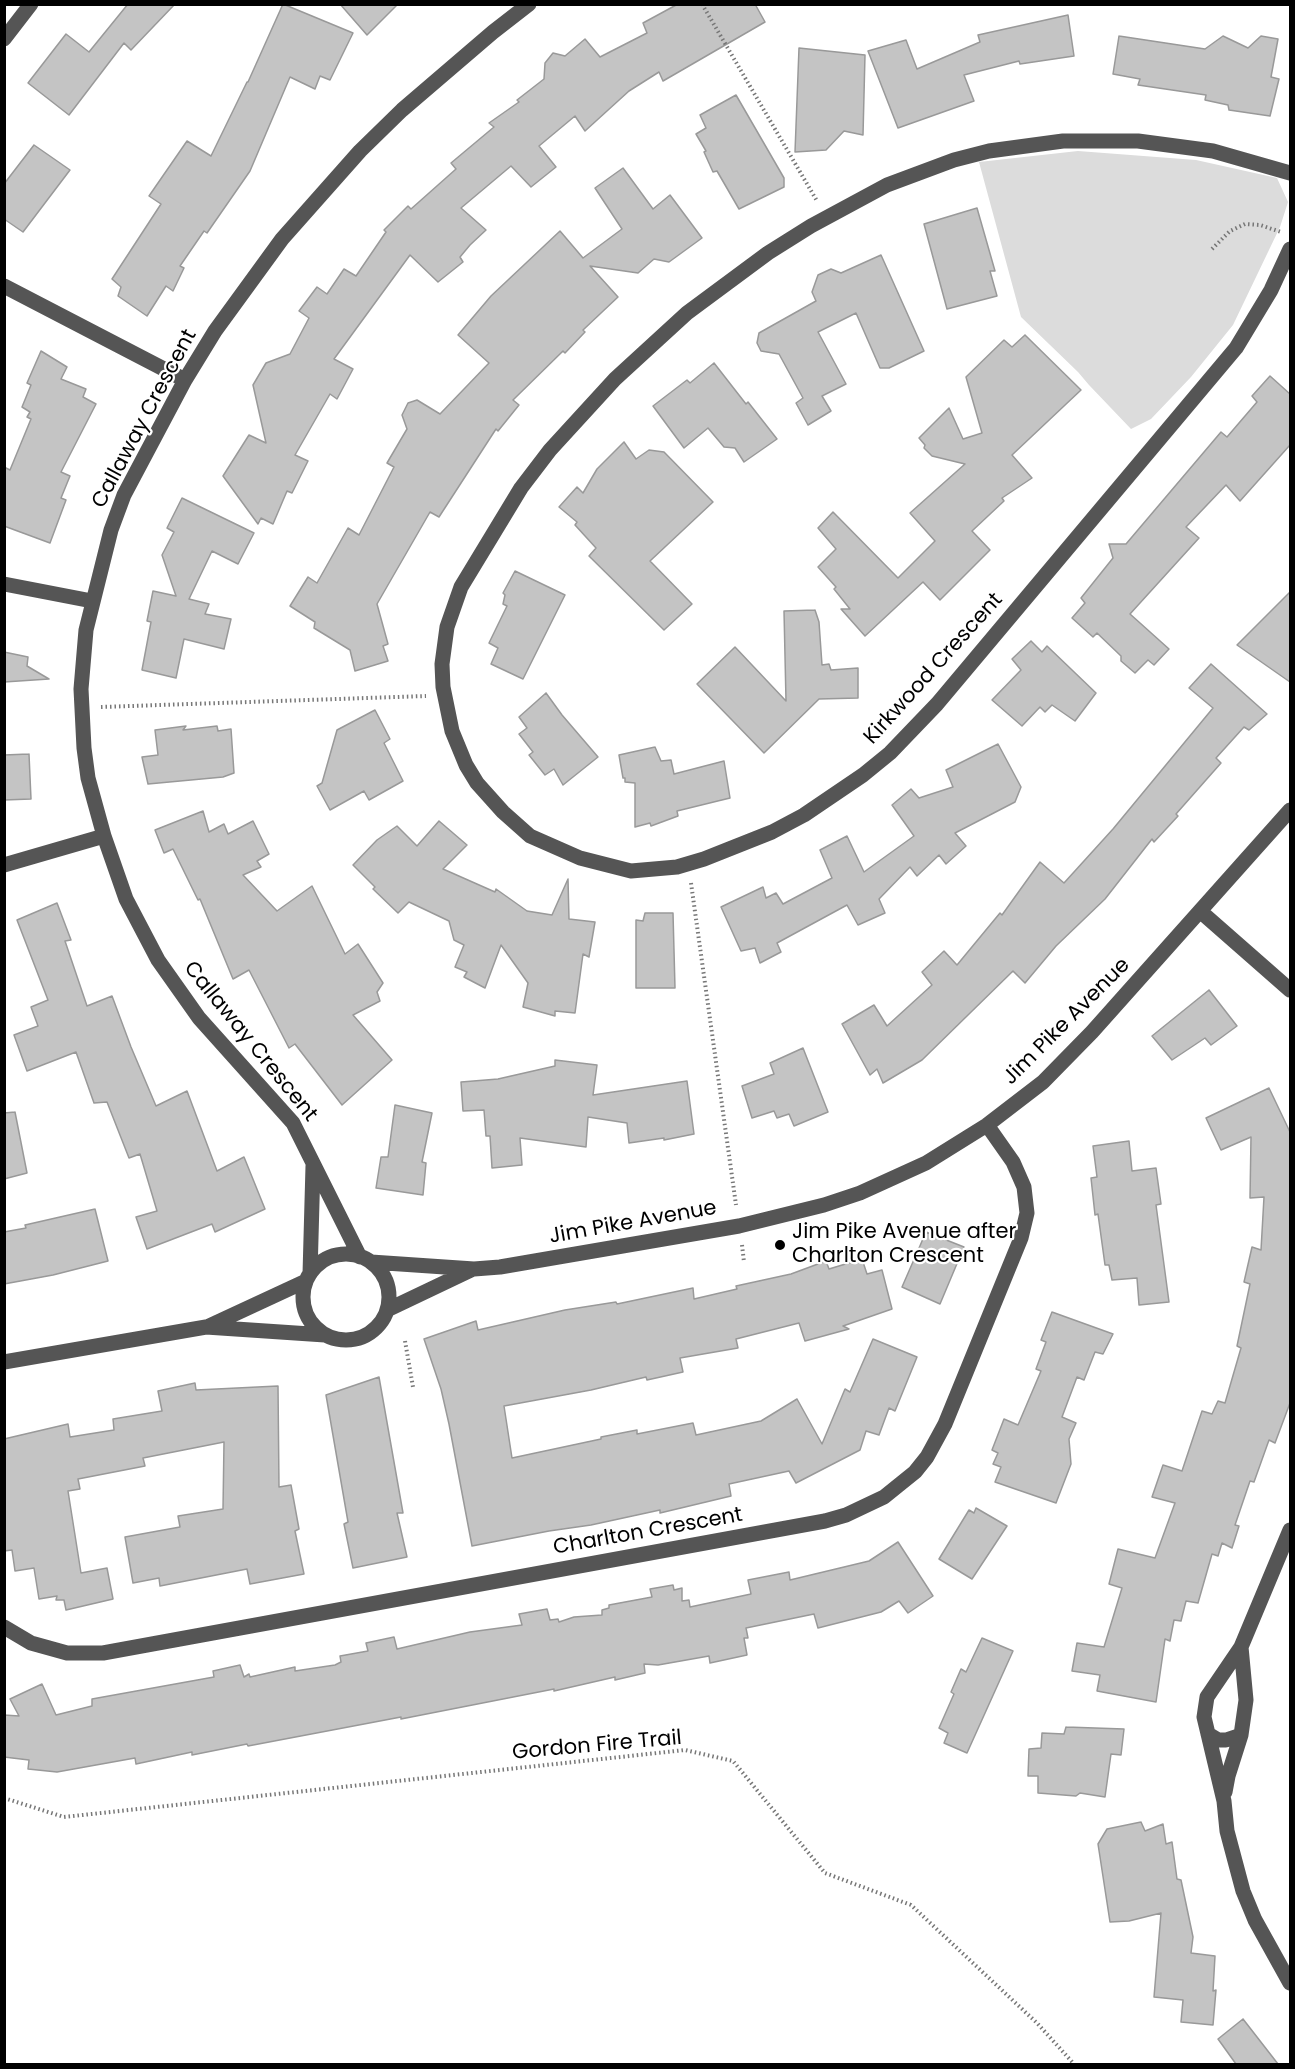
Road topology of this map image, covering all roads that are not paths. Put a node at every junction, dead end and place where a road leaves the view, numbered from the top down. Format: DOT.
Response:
graph roads {
  1 [pos="31,4"];
  2 [pos="530,4"];
  3 [pos="4,39"];
  4 [pos="1290,173"];
  5 [pos="1289,241"];
  6 [pos="4,286"];
  7 [pos="185,380"];
  8 [pos="4,584"];
  9 [pos="92,601"];
  10 [pos="1290,810"];
  11 [pos="104,836"];
  12 [pos="4,865"];
  13 [pos="1200,910"];
  14 [pos="1290,990"];
  15 [pos="987,1125"];
  16 [pos="313,1163"];
  17 [pos="366,1259"];
  18 [pos="474,1269"];
  19 [pos="308,1277"];
  20 [pos="387,1310"];
  21 [pos="206,1327"];
  22 [pos="325,1335"];
  23 [pos="4,1362"];
  24 [pos="1290,1530"];
  25 [pos="4,1627"];
  26 [pos="1241,1647"];
  27 [pos="1208,1734"];
  28 [pos="1241,1735"];
  29 [pos="1224,1801"];
  30 [pos="1290,1983"];
  1 -- 3 [label="street"];
  2 -- 7 [label="street, Callaway Crescent"];
  4 -- 5 [label="street, Kirkwood Crescent"];
  6 -- 7 [label="street"];
  7 -- 9 [label="street, Callaway Crescent"];
  8 -- 9 [label="street"];
  9 -- 11 [label="street, Callaway Crescent"];
  10 -- 13 [label="street, Jim Pike Avenue"];
  11 -- 12 [label="street"];
  11 -- 16 [label="street, Callaway Crescent"];
  13 -- 14 [label="street"];
  13 -- 15 [label="street, Jim Pike Avenue"];
  15 -- 18 [label="street, Jim Pike Avenue"];
  15 -- 25 [label="street, Charlton Crescent"];
  16 -- 17 [label="street, Callaway Crescent"];
  16 -- 19 [label="street, Callaway Crescent"];
  17 -- 18 [label="street, Jim Pike Avenue"];
  17 -- 19 [label="street"];
  17 -- 20 [label="street"];
  18 -- 20 [label="street, Jim Pike Avenue"];
  19 -- 21 [label="street"];
  19 -- 22 [label="street"];
  20 -- 22 [label="street"];
  21 -- 22 [label="street"];
  21 -- 23 [label="street"];
  24 -- 26 [label="street"];
  26 -- 27 [label="street"];
  26 -- 28 [label="street"];
  27 -- 28 [label="street"];
  27 -- 29 [label="street"];
  28 -- 29 [label="street"];
  29 -- 30 [label="street"];
}
